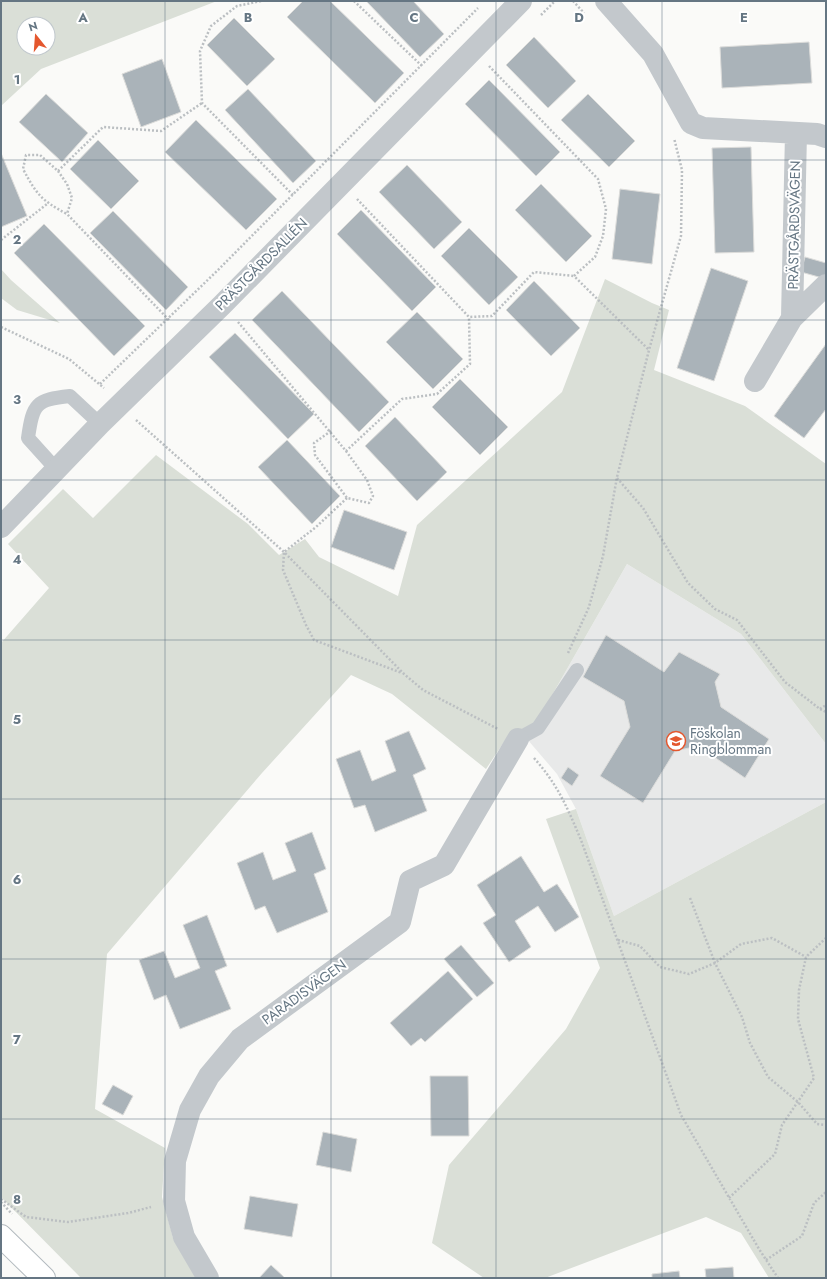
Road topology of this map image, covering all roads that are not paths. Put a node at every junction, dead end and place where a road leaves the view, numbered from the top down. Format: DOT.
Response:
graph roads {
  1 [pos="521,1"];
  2 [pos="606,1"];
  3 [pos="796,133"];
  4 [pos="826,137"];
  5 [pos="826,285"];
  6 [pos="792,318"];
  7 [pos="755,381"];
  8 [pos="100,424"];
  9 [pos="56,469"];
  10 [pos="1,527"];
  11 [pos="577,670"];
  12 [pos="518,739"];
  13 [pos="1,1236"];
  14 [pos="44,1278"];
  15 [pos="208,1278"];
  1 -- 8 [label="street, PRÄSTGÅRDSALLÉN"];
  2 -- 3 [label="street"];
  3 -- 4 [label="street"];
  3 -- 6 [label="street, PRÄSTGÅRDSVÄGEN"];
  5 -- 6 [label="street, PRÄSTGÅRDSVÄGEN"];
  6 -- 7 [label="street, PRÄSTGÅRDSVÄGEN"];
  8 -- 9 [label="street, PRÄSTGÅRDSALLÉN"];
  8 -- 9 [label="lane"];
  9 -- 10 [label="street, PRÄSTGÅRDSALLÉN"];
  11 -- 12 [label="lane"];
  12 -- 15 [label="street, PARADISVÄGEN"];
  13 -- 14 [label="street"];
}
